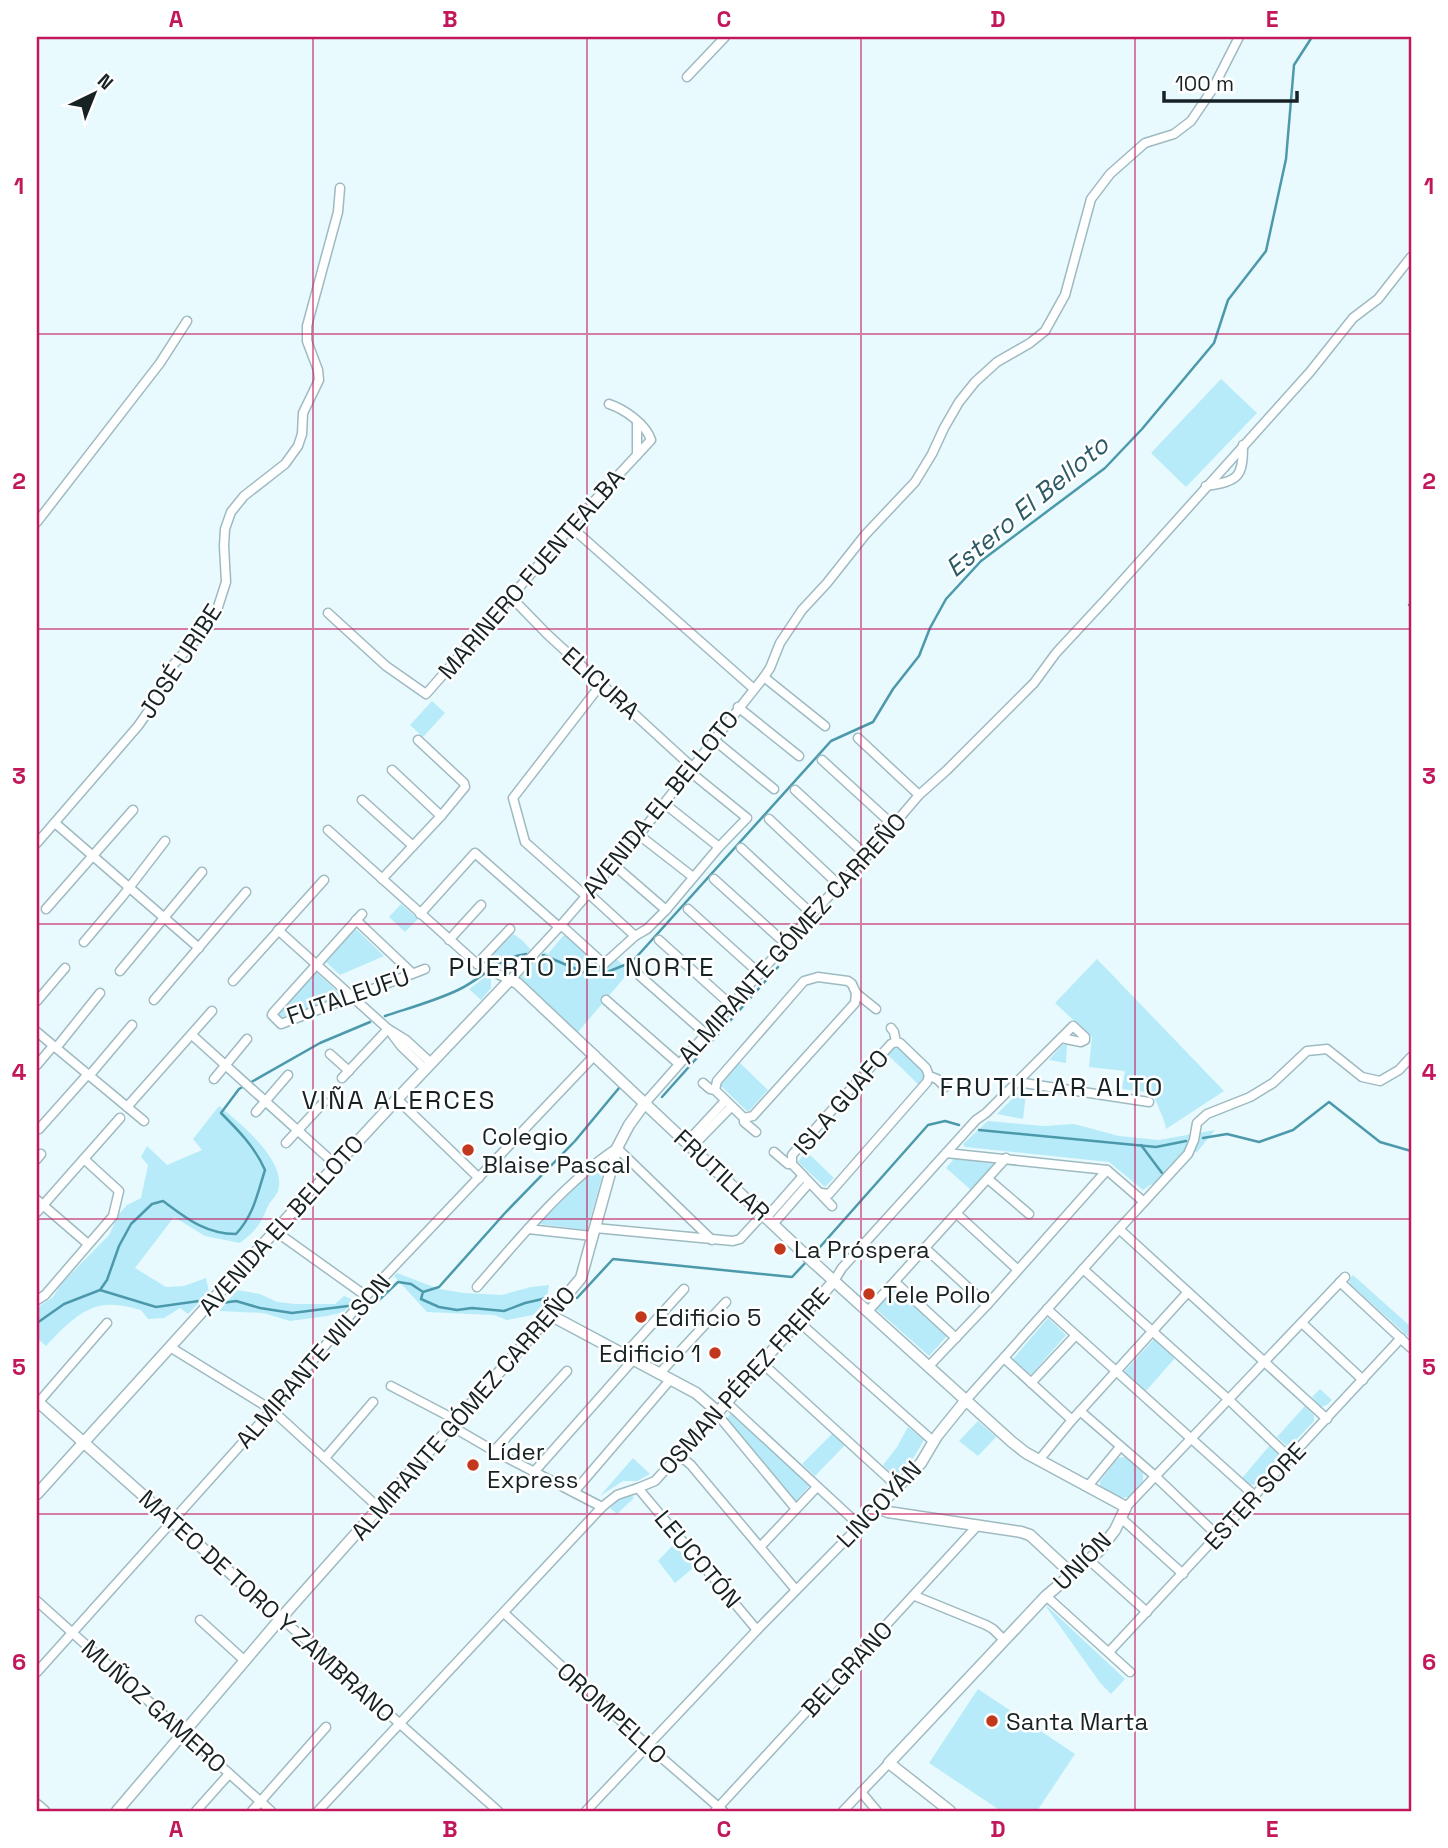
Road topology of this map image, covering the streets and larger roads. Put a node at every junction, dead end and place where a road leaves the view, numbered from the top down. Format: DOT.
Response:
graph roads {
  1 [pos="725,37"];
  2 [pos="1238,38"];
  3 [pos="687,77"];
  4 [pos="340,188"];
  5 [pos="1411,257"];
  6 [pos="187,321"];
  7 [pos="609,404"];
  8 [pos="637,422"];
  9 [pos="1243,445"];
  10 [pos="637,455"];
  11 [pos="1206,486"];
  12 [pos="37,520"];
  13 [pos="571,527"];
  14 [pos="511,597"];
  15 [pos="328,613"];
  16 [pos="764,677"];
  17 [pos="602,683"];
  18 [pos="754,689"];
  19 [pos="738,707"];
  20 [pos="825,726"];
  21 [pos="858,738"];
  22 [pos="418,740"];
  23 [pos="713,740"];
  24 [pos="799,756"];
  25 [pos="822,760"];
  26 [pos="690,769"];
  27 [pos="392,770"];
  28 [pos="774,789"];
  29 [pos="795,790"];
  30 [pos="919,795"];
  31 [pos="362,800"];
  32 [pos="665,803"];
  33 [pos="133,810"];
  34 [pos="441,816"];
  35 [pos="769,819"];
  36 [pos="55,823"];
  37 [pos="893,825"];
  38 [pos="328,830"];
  39 [pos="639,835"];
  40 [pos="165,841"];
  41 [pos="37,844"];
  42 [pos="413,846"];
  43 [pos="719,847"];
  44 [pos="741,848"];
  45 [pos="94,856"];
  46 [pos="867,856"];
  47 [pos="614,864"];
  48 [pos="202,872"];
  49 [pos="694,877"];
  50 [pos="382,879"];
  51 [pos="714,879"];
  52 [pos="324,880"];
  53 [pos="839,885"];
  54 [pos="129,887"];
  55 [pos="246,892"];
  56 [pos="587,894"];
  57 [pos="481,905"];
  58 [pos="46,909"];
  59 [pos="688,909"];
  60 [pos="666,910"];
  61 [pos="421,914"];
  62 [pos="812,914"];
  63 [pos="164,918"];
  64 [pos="560,926"];
  65 [pos="510,929"];
  66 [pos="278,930"];
  67 [pos="635,936"];
  68 [pos="449,940"];
  69 [pos="659,940"];
  70 [pos="84,942"];
  71 [pos="786,944"];
  72 [pos="199,948"];
  73 [pos="316,963"];
  74 [pos="65,968"];
  75 [pos="485,968"];
  76 [pos="425,969"];
  77 [pos="120,971"];
  78 [pos="412,973"];
  79 [pos="760,974"];
  80 [pos="639,975"];
  81 [pos="510,980"];
  82 [pos="233,981"];
  83 [pos="100,993"];
  84 [pos="856,993"];
  85 [pos="353,996"];
  86 [pos="154,1000"];
  87 [pos="606,1000"];
  88 [pos="37,1001"];
  89 [pos="731,1005"];
  90 [pos="876,1009"];
  91 [pos="212,1011"];
  92 [pos="132,1025"];
  93 [pos="891,1028"];
  94 [pos="388,1029"];
  95 [pos="37,1032"];
  96 [pos="706,1034"];
  97 [pos="192,1035"];
  98 [pos="1061,1038"];
  99 [pos="247,1039"];
  100 [pos="896,1042"];
  101 [pos="54,1047"];
  102 [pos="331,1054"];
  103 [pos="595,1055"];
  104 [pos="1411,1057"];
  105 [pos="37,1065"];
  106 [pos="225,1065"];
  107 [pos="679,1065"];
  108 [pos="428,1066"];
  109 [pos="88,1075"];
  110 [pos="288,1075"];
  111 [pos="929,1076"];
  112 [pos="214,1079"];
  113 [pos="1017,1082"];
  114 [pos="703,1083"];
  115 [pos="945,1087"];
  116 [pos="715,1090"];
  117 [pos="397,1099"];
  118 [pos="266,1100"];
  119 [pos="324,1102"];
  120 [pos="1149,1102"];
  121 [pos="645,1103"];
  122 [pos="728,1104"];
  123 [pos="127,1107"];
  124 [pos="256,1112"];
  125 [pos="120,1118"];
  126 [pos="744,1118"];
  127 [pos="144,1121"];
  128 [pos="39,1129"];
  129 [pos="298,1130"];
  130 [pos="755,1132"];
  131 [pos="286,1143"];
  132 [pos="689,1145"];
  133 [pos="617,1147"];
  134 [pos="774,1152"];
  135 [pos="946,1153"];
  136 [pos="1006,1158"];
  137 [pos="83,1159"];
  138 [pos="792,1164"];
  139 [pos="336,1165"];
  140 [pos="1107,1170"];
  141 [pos="479,1178"];
  142 [pos="988,1179"];
  143 [pos="806,1180"];
  144 [pos="821,1193"];
  145 [pos="1144,1202"];
  146 [pos="39,1206"];
  147 [pos="832,1206"];
  148 [pos="957,1214"];
  149 [pos="1029,1214"];
  150 [pos="767,1219"];
  151 [pos="1119,1228"];
  152 [pos="528,1229"];
  153 [pos="275,1231"];
  154 [pos="594,1232"];
  155 [pos="712,1240"];
  156 [pos="88,1244"];
  157 [pos="925,1248"];
  158 [pos="1017,1269"];
  159 [pos="1083,1269"];
  160 [pos="834,1281"];
  161 [pos="895,1282"];
  162 [pos="477,1287"];
  163 [pos="684,1289"];
  164 [pos="1188,1292"];
  165 [pos="366,1296"];
  166 [pos="37,1300"];
  167 [pos="726,1302"];
  168 [pos="987,1304"];
  169 [pos="1047,1310"];
  170 [pos="868,1311"];
  171 [pos="550,1315"];
  172 [pos="799,1322"];
  173 [pos="107,1323"];
  174 [pos="1302,1323"];
  175 [pos="1151,1331"];
  176 [pos="1075,1336"];
  177 [pos="956,1338"];
  178 [pos="1401,1338"];
  179 [pos="170,1347"];
  180 [pos="1411,1348"];
  181 [pos="628,1357"];
  182 [pos="1004,1358"];
  183 [pos="1264,1361"];
  184 [pos="762,1363"];
  185 [pos="929,1366"];
  186 [pos="567,1371"];
  187 [pos="1116,1372"];
  188 [pos="659,1374"];
  189 [pos="670,1380"];
  190 [pos="1363,1380"];
  191 [pos="1031,1383"];
  192 [pos="391,1386"];
  193 [pos="1228,1399"];
  194 [pos="966,1400"];
  195 [pos="373,1402"];
  196 [pos="37,1403"];
  197 [pos="727,1403"];
  198 [pos="271,1410"];
  199 [pos="1080,1411"];
  200 [pos="718,1413"];
  201 [pos="1327,1419"];
  202 [pos="1072,1420"];
  203 [pos="454,1423"];
  204 [pos="1192,1438"];
  205 [pos="933,1441"];
  206 [pos="84,1442"];
  207 [pos="1121,1447"];
  208 [pos="494,1451"];
  209 [pos="679,1455"];
  210 [pos="325,1458"];
  211 [pos="1290,1458"];
  212 [pos="1039,1460"];
  213 [pos="534,1472"];
  214 [pos="1155,1476"];
  215 [pos="1088,1486"];
  216 [pos="817,1487"];
  217 [pos="898,1487"];
  218 [pos="638,1489"];
  219 [pos="573,1492"];
  220 [pos="37,1494"];
  221 [pos="1255,1496"];
  222 [pos="602,1507"];
  223 [pos="1126,1507"];
  224 [pos="379,1508"];
  225 [pos="877,1508"];
  226 [pos="796,1509"];
  227 [pos="1121,1518"];
  228 [pos="173,1522"];
  229 [pos="859,1525"];
  230 [pos="978,1525"];
  231 [pos="1218,1536"];
  232 [pos="761,1546"];
  233 [pos="1090,1561"];
  234 [pos="1072,1574"];
  235 [pos="1183,1574"];
  236 [pos="796,1590"];
  237 [pos="915,1596"];
  238 [pos="1046,1596"];
  239 [pos="37,1601"];
  240 [pos="1147,1612"];
  241 [pos="503,1613"];
  242 [pos="281,1618"];
  243 [pos="200,1620"];
  244 [pos="757,1630"];
  245 [pos="73,1633"];
  246 [pos="1004,1640"];
  247 [pos="1109,1652"];
  248 [pos="245,1661"];
  249 [pos="37,1672"];
  250 [pos="1130,1672"];
  251 [pos="399,1724"];
  252 [pos="326,1727"];
  253 [pos="184,1733"];
  254 [pos="647,1745"];
  255 [pos="889,1763"];
  256 [pos="229,1774"];
  257 [pos="861,1792"];
  258 [pos="260,1802"];
  259 [pos="37,1804"];
  260 [pos="719,1810"];
  261 [pos="44,1811"];
  262 [pos="117,1811"];
  263 [pos="196,1811"];
  264 [pos="252,1811"];
  265 [pos="271,1811"];
  266 [pos="318,1811"];
  267 [pos="498,1811"];
  268 [pos="586,1811"];
  269 [pos="843,1811"];
  270 [pos="877,1811"];
  271 [pos="950,1811"];
  1 -- 3 [label="street"];
  2 -- 16 [label="street, AVENIDA EL BELLOTO"];
  4 -- 36 [label="street, JOSÉ URIBE"];
  5 -- 9 [label="street, ALMIRANTE GÓMEZ CARREÑO"];
  6 -- 12 [label="street"];
  7 -- 8 [label="street"];
  8 -- 10 [label="street, MARINERO FUENTEALBA"];
  8 -- 10 [label="street, MARINERO FUENTEALBA"];
  9 -- 11 [label="street, ALMIRANTE GÓMEZ CARREÑO"];
  9 -- 11 [label="street"];
  10 -- 13 [label="street, MARINERO FUENTEALBA"];
  11 -- 30 [label="street, ALMIRANTE GÓMEZ CARREÑO"];
  13 -- 14 [label="street, MARINERO FUENTEALBA"];
  13 -- 18 [label="street"];
  14 -- 15 [label="street, MARINERO FUENTEALBA"];
  14 -- 17 [label="street, ELICURA"];
  16 -- 18 [label="street, AVENIDA EL BELLOTO"];
  16 -- 20 [label="street"];
  17 -- 26 [label="street, ELICURA"];
  17 -- 56 [label="street"];
  18 -- 19 [label="street, AVENIDA EL BELLOTO"];
  19 -- 23 [label="street, AVENIDA EL BELLOTO"];
  19 -- 24 [label="street"];
  21 -- 30 [label="street"];
  22 -- 34 [label="street"];
  23 -- 26 [label="street, AVENIDA EL BELLOTO"];
  23 -- 28 [label="street"];
  25 -- 37 [label="street"];
  26 -- 32 [label="street, AVENIDA EL BELLOTO"];
  26 -- 43 [label="street, ELICURA"];
  27 -- 34 [label="street"];
  29 -- 46 [label="street"];
  30 -- 37 [label="street, ALMIRANTE GÓMEZ CARREÑO"];
  31 -- 42 [label="street"];
  32 -- 39 [label="street, AVENIDA EL BELLOTO"];
  32 -- 43 [label="street"];
  33 -- 45 [label="street"];
  34 -- 42 [label="street"];
  35 -- 53 [label="street"];
  36 -- 41 [label="street, JOSÉ URIBE"];
  36 -- 45 [label="street"];
  37 -- 46 [label="street, ALMIRANTE GÓMEZ CARREÑO"];
  38 -- 50 [label="street, FRUTILLAR"];
  39 -- 47 [label="street, AVENIDA EL BELLOTO"];
  39 -- 49 [label="street"];
  40 -- 54 [label="street"];
  42 -- 50 [label="street"];
  43 -- 49 [label="street"];
  44 -- 62 [label="street"];
  45 -- 54 [label="street"];
  45 -- 58 [label="street"];
  46 -- 53 [label="street, ALMIRANTE GÓMEZ CARREÑO"];
  47 -- 56 [label="street, AVENIDA EL BELLOTO"];
  47 -- 60 [label="street"];
  48 -- 63 [label="street"];
  49 -- 60 [label="street"];
  50 -- 61 [label="street, FRUTILLAR"];
  51 -- 71 [label="street"];
  52 -- 66 [label="street"];
  53 -- 62 [label="street, ALMIRANTE GÓMEZ CARREÑO"];
  54 -- 63 [label="street"];
  54 -- 70 [label="street"];
  55 -- 72 [label="street"];
  56 -- 64 [label="street, AVENIDA EL BELLOTO"];
  56 -- 67 [label="street"];
  57 -- 68 [label="street"];
  59 -- 79 [label="street"];
  60 -- 67 [label="street"];
  61 -- 64 [label="street"];
  61 -- 68 [label="street, FRUTILLAR"];
  62 -- 71 [label="street, ALMIRANTE GÓMEZ CARREÑO"];
  63 -- 72 [label="street"];
  63 -- 77 [label="street"];
  64 -- 67 [label="street"];
  64 -- 81 [label="street, AVENIDA EL BELLOTO"];
  65 -- 75 [label="street"];
  66 -- 73 [label="street"];
  66 -- 82 [label="street"];
  68 -- 75 [label="street, FRUTILLAR"];
  69 -- 89 [label="street"];
  71 -- 79 [label="street, ALMIRANTE GÓMEZ CARREÑO"];
  72 -- 86 [label="street"];
  73 -- 78 [label="street"];
  73 -- 85 [label="street"];
  73 -- 85 [label="street, FUTALEUFÚ"];
  74 -- 88 [label="street"];
  75 -- 81 [label="street, FRUTILLAR"];
  76 -- 78 [label="street, FUTALEUFÚ"];
  78 -- 85 [label="street, FUTALEUFÚ"];
  79 -- 89 [label="street, ALMIRANTE GÓMEZ CARREÑO"];
  80 -- 96 [label="street"];
  81 -- 103 [label="street, FRUTILLAR"];
  81 -- 108 [label="street, AVENIDA EL BELLOTO"];
  83 -- 101 [label="street"];
  84 -- 90 [label="street"];
  84 -- 116 [label="street"];
  84 -- 126 [label="street"];
  85 -- 94 [label="street"];
  87 -- 107 [label="street"];
  89 -- 96 [label="street, ALMIRANTE GÓMEZ CARREÑO"];
  91 -- 97 [label="street"];
  92 -- 109 [label="street"];
  93 -- 100 [label="street"];
  94 -- 102 [label="street"];
  94 -- 108 [label="street"];
  95 -- 101 [label="street"];
  96 -- 107 [label="street, ALMIRANTE GÓMEZ CARREÑO"];
  97 -- 106 [label="street"];
  97 -- 123 [label="street"];
  98 -- 98 [label="street, OSMAN PÉREZ FREIRE"];
  98 -- 113 [label="street, OSMAN PÉREZ FREIRE"];
  99 -- 106 [label="street"];
  100 -- 111 [label="street"];
  100 -- 138 [label="street, ISLA GUAFO"];
  101 -- 105 [label="street"];
  101 -- 109 [label="street"];
  103 -- 121 [label="street, FRUTILLAR"];
  103 -- 141 [label="street, ALMIRANTE WILSON"];
  104 -- 145 [label="street, LINCOYÁN"];
  106 -- 112 [label="street"];
  106 -- 118 [label="street"];
  107 -- 121 [label="street, ALMIRANTE GÓMEZ CARREÑO"];
  108 -- 117 [label="street, AVENIDA EL BELLOTO"];
  109 -- 123 [label="street"];
  109 -- 128 [label="street"];
  110 -- 118 [label="street"];
  111 -- 115 [label="street"];
  111 -- 144 [label="street"];
  113 -- 120 [label="street"];
  113 -- 135 [label="street, OSMAN PÉREZ FREIRE"];
  114 -- 116 [label="street"];
  116 -- 122 [label="street"];
  117 -- 139 [label="street, AVENIDA EL BELLOTO"];
  117 -- 141 [label="street"];
  118 -- 124 [label="street"];
  118 -- 129 [label="street"];
  119 -- 129 [label="street"];
  121 -- 132 [label="street, FRUTILLAR"];
  121 -- 133 [label="street, ALMIRANTE GÓMEZ CARREÑO"];
  122 -- 126 [label="street"];
  122 -- 132 [label="street"];
  123 -- 127 [label="street"];
  125 -- 137 [label="street"];
  126 -- 130 [label="street"];
  129 -- 131 [label="street"];
  129 -- 139 [label="street"];
  132 -- 150 [label="street, FRUTILLAR"];
  133 -- 152 [label="street"];
  133 -- 154 [label="street, ALMIRANTE GÓMEZ CARREÑO"];
  133 -- 155 [label="street"];
  134 -- 138 [label="street"];
  135 -- 136 [label="street"];
  135 -- 160 [label="street, OSMAN PÉREZ FREIRE"];
  136 -- 140 [label="street"];
  136 -- 142 [label="street"];
  137 -- 146 [label="street"];
  137 -- 156 [label="street"];
  138 -- 143 [label="street"];
  139 -- 153 [label="street, AVENIDA EL BELLOTO"];
  140 -- 145 [label="street"];
  140 -- 158 [label="street"];
  141 -- 165 [label="street, ALMIRANTE WILSON"];
  142 -- 148 [label="street"];
  142 -- 149 [label="street"];
  143 -- 144 [label="street"];
  143 -- 150 [label="street"];
  144 -- 147 [label="street"];
  145 -- 151 [label="street, LINCOYÁN"];
  146 -- 156 [label="street"];
  148 -- 157 [label="street"];
  148 -- 158 [label="street"];
  150 -- 155 [label="street"];
  150 -- 160 [label="street, FRUTILLAR"];
  151 -- 159 [label="street, LINCOYÁN"];
  151 -- 164 [label="street"];
  152 -- 154 [label="street"];
  152 -- 162 [label="street"];
  153 -- 165 [label="street"];
  153 -- 179 [label="street, AVENIDA EL BELLOTO"];
  154 -- 155 [label="street"];
  154 -- 171 [label="street, ALMIRANTE GÓMEZ CARREÑO"];
  156 -- 166 [label="street"];
  157 -- 161 [label="street"];
  157 -- 168 [label="street"];
  158 -- 168 [label="street"];
  159 -- 169 [label="street, LINCOYÁN"];
  159 -- 175 [label="street"];
  160 -- 170 [label="street, FRUTILLAR"];
  160 -- 172 [label="street, OSMAN PÉREZ FREIRE"];
  161 -- 170 [label="street"];
  161 -- 177 [label="street"];
  163 -- 181 [label="street"];
  164 -- 175 [label="street"];
  164 -- 183 [label="street"];
  165 -- 198 [label="street, ALMIRANTE WILSON"];
  167 -- 188 [label="street"];
  168 -- 177 [label="street"];
  169 -- 176 [label="street"];
  169 -- 182 [label="street, LINCOYÁN"];
  170 -- 185 [label="street, FRUTILLAR"];
  171 -- 181 [label="street"];
  171 -- 203 [label="street, ALMIRANTE GÓMEZ CARREÑO"];
  172 -- 184 [label="street, OSMAN PÉREZ FREIRE"];
  172 -- 205 [label="street"];
  173 -- 196 [label="street"];
  174 -- 178 [label="street, UNIÓN"];
  174 -- 183 [label="street, UNIÓN"];
  174 -- 190 [label="street"];
  175 -- 187 [label="street"];
  175 -- 193 [label="street"];
  176 -- 187 [label="street"];
  176 -- 191 [label="street"];
  177 -- 185 [label="street"];
  178 -- 180 [label="street"];
  178 -- 190 [label="street, ESTER SORE"];
  179 -- 198 [label="street"];
  179 -- 206 [label="street, AVENIDA EL BELLOTO"];
  181 -- 188 [label="street"];
  181 -- 213 [label="street"];
  182 -- 191 [label="street"];
  182 -- 194 [label="street, LINCOYÁN"];
  183 -- 193 [label="street, UNIÓN"];
  183 -- 201 [label="street"];
  184 -- 197 [label="street, OSMAN PÉREZ FREIRE"];
  184 -- 217 [label="street"];
  185 -- 194 [label="street, FRUTILLAR"];
  186 -- 208 [label="street"];
  187 -- 199 [label="street"];
  187 -- 204 [label="street"];
  188 -- 189 [label="street"];
  189 -- 200 [label="street"];
  189 -- 219 [label="street"];
  190 -- 201 [label="street, ESTER SORE"];
  191 -- 202 [label="street"];
  192 -- 203 [label="street"];
  193 -- 204 [label="street, UNIÓN"];
  193 -- 211 [label="street"];
  194 -- 205 [label="street, LINCOYÁN"];
  194 -- 212 [label="street, FRUTILLAR"];
  195 -- 210 [label="street"];
  196 -- 206 [label="street, MATEO DE TORO Y ZAMBRANO"];
  197 -- 200 [label="street, OSMAN PÉREZ FREIRE"];
  197 -- 216 [label="street"];
  198 -- 210 [label="street"];
  198 -- 228 [label="street, ALMIRANTE WILSON"];
  199 -- 202 [label="street"];
  199 -- 207 [label="street"];
  200 -- 209 [label="street, OSMAN PÉREZ FREIRE"];
  200 -- 226 [label="street"];
  201 -- 211 [label="street, ESTER SORE"];
  202 -- 212 [label="street"];
  203 -- 208 [label="street"];
  203 -- 224 [label="street, ALMIRANTE GÓMEZ CARREÑO"];
  204 -- 214 [label="street, UNIÓN"];
  204 -- 221 [label="street"];
  205 -- 217 [label="street, LINCOYÁN"];
  206 -- 220 [label="street, AVENIDA EL BELLOTO"];
  206 -- 228 [label="street, MATEO DE TORO Y ZAMBRANO"];
  207 -- 214 [label="street"];
  207 -- 215 [label="street"];
  208 -- 213 [label="street"];
  209 -- 218 [label="street, OSMAN PÉREZ FREIRE"];
  209 -- 232 [label="street"];
  210 -- 224 [label="street"];
  211 -- 221 [label="street, ESTER SORE"];
  212 -- 215 [label="street, FRUTILLAR"];
  213 -- 219 [label="street"];
  214 -- 223 [label="street, UNIÓN"];
  214 -- 231 [label="street"];
  215 -- 223 [label="street, FRUTILLAR"];
  216 -- 226 [label="street"];
  216 -- 229 [label="street"];
  217 -- 225 [label="street, LINCOYÁN"];
  218 -- 222 [label="street, OSMAN PÉREZ FREIRE"];
  218 -- 244 [label="street, LEUCOTÓN"];
  219 -- 222 [label="street"];
  221 -- 231 [label="street, ESTER SORE"];
  222 -- 241 [label="street, OSMAN PÉREZ FREIRE"];
  223 -- 227 [label="street, UNIÓN"];
  224 -- 242 [label="street, ALMIRANTE GÓMEZ CARREÑO"];
  225 -- 229 [label="street, LINCOYÁN"];
  225 -- 230 [label="street"];
  226 -- 232 [label="street"];
  227 -- 233 [label="street, UNIÓN"];
  227 -- 235 [label="street"];
  228 -- 242 [label="street, MATEO DE TORO Y ZAMBRANO"];
  228 -- 245 [label="street, ALMIRANTE WILSON"];
  229 -- 236 [label="street, LINCOYÁN"];
  230 -- 234 [label="street"];
  230 -- 237 [label="street, BELGRANO"];
  231 -- 235 [label="street, ESTER SORE"];
  232 -- 236 [label="street"];
  233 -- 234 [label="street, UNIÓN"];
  233 -- 240 [label="street"];
  234 -- 238 [label="street, UNIÓN"];
  235 -- 240 [label="street, ESTER SORE"];
  236 -- 244 [label="street, LINCOYÁN"];
  237 -- 246 [label="street"];
  237 -- 260 [label="street, BELGRANO"];
  238 -- 246 [label="street, UNIÓN"];
  238 -- 247 [label="street"];
  239 -- 245 [label="street, MUÑOZ GAMERO"];
  240 -- 247 [label="street, ESTER SORE"];
  241 -- 251 [label="street, OSMAN PÉREZ FREIRE"];
  241 -- 254 [label="street, OROMPELLO"];
  242 -- 248 [label="street, ALMIRANTE GÓMEZ CARREÑO"];
  242 -- 251 [label="street, MATEO DE TORO Y ZAMBRANO"];
  243 -- 248 [label="street"];
  244 -- 254 [label="street, LINCOYÁN"];
  245 -- 249 [label="street, ALMIRANTE WILSON"];
  245 -- 253 [label="street, MUÑOZ GAMERO"];
  246 -- 255 [label="street, UNIÓN"];
  247 -- 250 [label="street"];
  248 -- 253 [label="street, ALMIRANTE GÓMEZ CARREÑO"];
  251 -- 266 [label="street, OSMAN PÉREZ FREIRE"];
  251 -- 267 [label="street, MATEO DE TORO Y ZAMBRANO"];
  252 -- 258 [label="street"];
  253 -- 256 [label="street, MUÑOZ GAMERO"];
  253 -- 262 [label="street, ALMIRANTE GÓMEZ CARREÑO"];
  254 -- 260 [label="street, OROMPELLO"];
  254 -- 268 [label="street, LINCOYÁN"];
  255 -- 257 [label="street, UNIÓN"];
  255 -- 271 [label="street"];
  256 -- 258 [label="street, MUÑOZ GAMERO"];
  256 -- 263 [label="street"];
  257 -- 269 [label="street, UNIÓN"];
  257 -- 270 [label="street"];
  258 -- 264 [label="street"];
  258 -- 265 [label="street, MUÑOZ GAMERO"];
  259 -- 261 [label="street"];
}
